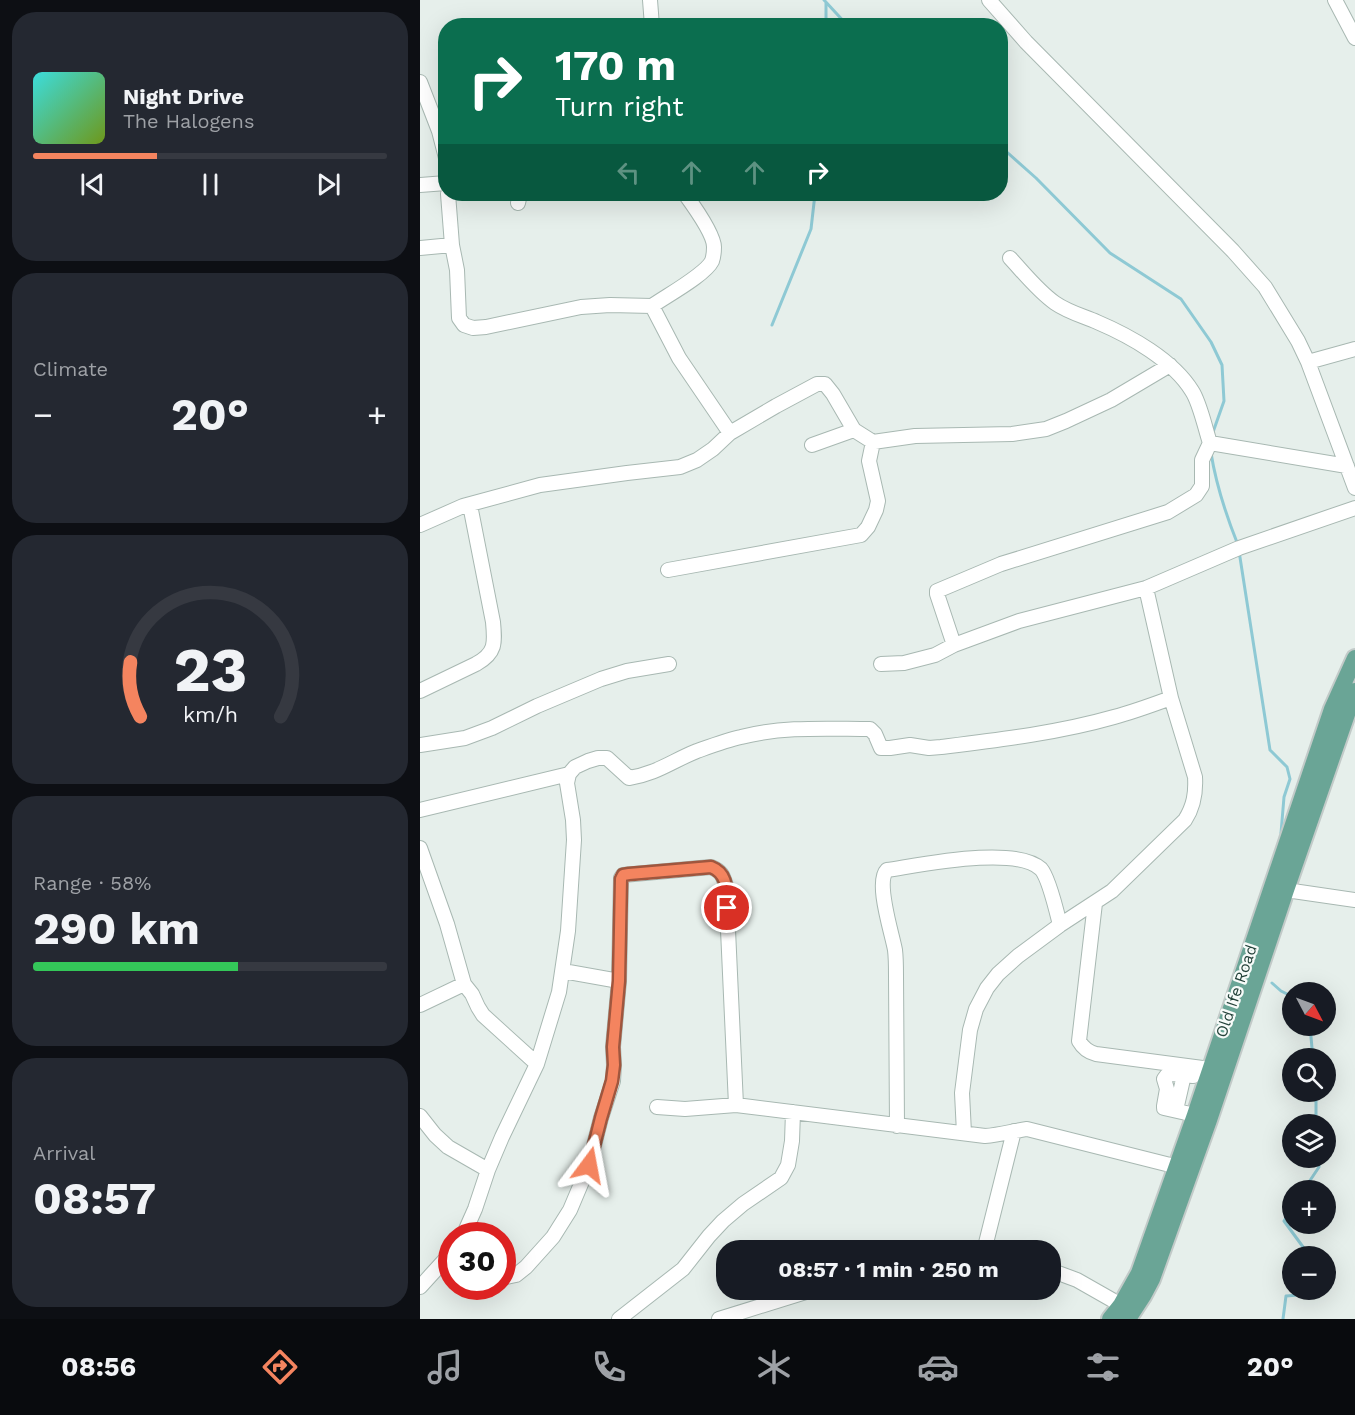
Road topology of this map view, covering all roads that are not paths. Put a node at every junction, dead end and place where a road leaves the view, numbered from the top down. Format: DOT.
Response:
graph roads {
  1 [pos="650,0"];
  2 [pos="989,0"];
  3 [pos="1335,0"];
  4 [pos="653,18"];
  5 [pos="1005,18"];
  6 [pos="1008,22"];
  7 [pos="1355,38"];
  8 [pos="420,81"];
  9 [pos="438,128"];
  10 [pos="438,184"];
  11 [pos="420,185"];
  12 [pos="449,201"];
  13 [pos="690,201"];
  14 [pos="452,245"];
  15 [pos="420,248"];
  16 [pos="1010,258"];
  17 [pos="652,306"];
  18 [pos="1355,349"];
  19 [pos="1308,362"];
  20 [pos="1170,365"];
  21 [pos="854,430"];
  22 [pos="730,433"];
  23 [pos="873,442"];
  24 [pos="1210,443"];
  25 [pos="812,445"];
  26 [pos="1347,466"];
  27 [pos="1355,488"];
  28 [pos="470,505"];
  29 [pos="1355,508"];
  30 [pos="420,525"];
  31 [pos="668,570"];
  32 [pos="1146,588"];
  33 [pos="954,645"];
  34 [pos="1355,658"];
  35 [pos="669,664"];
  36 [pos="881,664"];
  37 [pos="420,691"];
  38 [pos="1355,691"];
  39 [pos="1171,698"];
  40 [pos="420,746"];
  41 [pos="569,774"];
  42 [pos="1312,791"];
  43 [pos="420,810"];
  44 [pos="420,848"];
  45 [pos="1286,890"];
  46 [pos="1355,900"];
  47 [pos="1095,903"];
  48 [pos="1060,925"];
  49 [pos="563,971"];
  50 [pos="619,981"];
  51 [pos="464,984"];
  52 [pos="420,1005"];
  53 [pos="537,1065"];
  54 [pos="1208,1074"];
  55 [pos="736,1105"];
  56 [pos="657,1107"];
  57 [pos="793,1112"];
  58 [pos="1195,1115"];
  59 [pos="420,1116"];
  60 [pos="897,1126"];
  61 [pos="1014,1131"];
  62 [pos="964,1133"];
  63 [pos="1183,1169"];
  64 [pos="488,1170"];
  65 [pos="469,1222"];
  66 [pos="987,1240"];
  67 [pos="438,1267"];
  68 [pos="1061,1274"];
  69 [pos="516,1275"];
  70 [pos="420,1287"];
  71 [pos="780,1300"];
  72 [pos="1125,1312"];
  73 [pos="620,1319"];
  74 [pos="719,1319"];
  75 [pos="1110,1319"];
  1 -- 4 [label="street"];
  2 -- 5 [label="street"];
  3 -- 7 [label="street"];
  6 -- 19 [label="street"];
  8 -- 9 [label="street"];
  10 -- 11 [label="street"];
  12 -- 14 [label="street"];
  13 -- 17 [label="street"];
  14 -- 15 [label="street"];
  14 -- 17 [label="street"];
  16 -- 20 [label="street"];
  17 -- 22 [label="street"];
  18 -- 19 [label="street"];
  19 -- 26 [label="street"];
  20 -- 23 [label="street"];
  20 -- 24 [label="street"];
  21 -- 22 [label="street"];
  21 -- 23 [label="street"];
  21 -- 25 [label="street"];
  22 -- 28 [label="street"];
  23 -- 31 [label="street"];
  24 -- 26 [label="street"];
  24 -- 33 [label="street"];
  26 -- 27 [label="street"];
  28 -- 30 [label="street"];
  28 -- 37 [label="street"];
  29 -- 32 [label="street"];
  32 -- 33 [label="street"];
  32 -- 39 [label="street"];
  33 -- 36 [label="street"];
  34 -- 42 [label="main road, Old Ife Road"];
  35 -- 40 [label="street"];
  38 -- 42 [label="main road, Old Ife Road"];
  39 -- 41 [label="street"];
  39 -- 47 [label="street"];
  41 -- 43 [label="street"];
  41 -- 49 [label="street"];
  42 -- 45 [label="main road, Old Ife Road"];
  42 -- 54 [label="main road, Old Ife Road"];
  44 -- 51 [label="street"];
  45 -- 46 [label="street"];
  45 -- 63 [label="main road, Old Ife Road"];
  47 -- 48 [label="street"];
  47 -- 54 [label="street"];
  48 -- 60 [label="street"];
  48 -- 62 [label="street"];
  49 -- 50 [label="street"];
  49 -- 53 [label="street"];
  50 -- 55 [label="street"];
  50 -- 69 [label="street"];
  51 -- 52 [label="street"];
  51 -- 53 [label="street"];
  53 -- 64 [label="street"];
  54 -- 58 [label="main road, Old Ife Road"];
  54 -- 58 [label="street"];
  55 -- 56 [label="street"];
  55 -- 57 [label="street"];
  57 -- 60 [label="street"];
  57 -- 73 [label="street"];
  58 -- 63 [label="main road, Old Ife Road"];
  59 -- 64 [label="street"];
  60 -- 62 [label="street"];
  61 -- 62 [label="street"];
  61 -- 63 [label="street"];
  61 -- 66 [label="street"];
  63 -- 72 [label="main road, Old Ife Road"];
  64 -- 65 [label="street"];
  67 -- 70 [label="street"];
  68 -- 72 [label="street"];
  71 -- 74 [label="street"];
  72 -- 75 [label="main road, Old Ife Road"];
}
